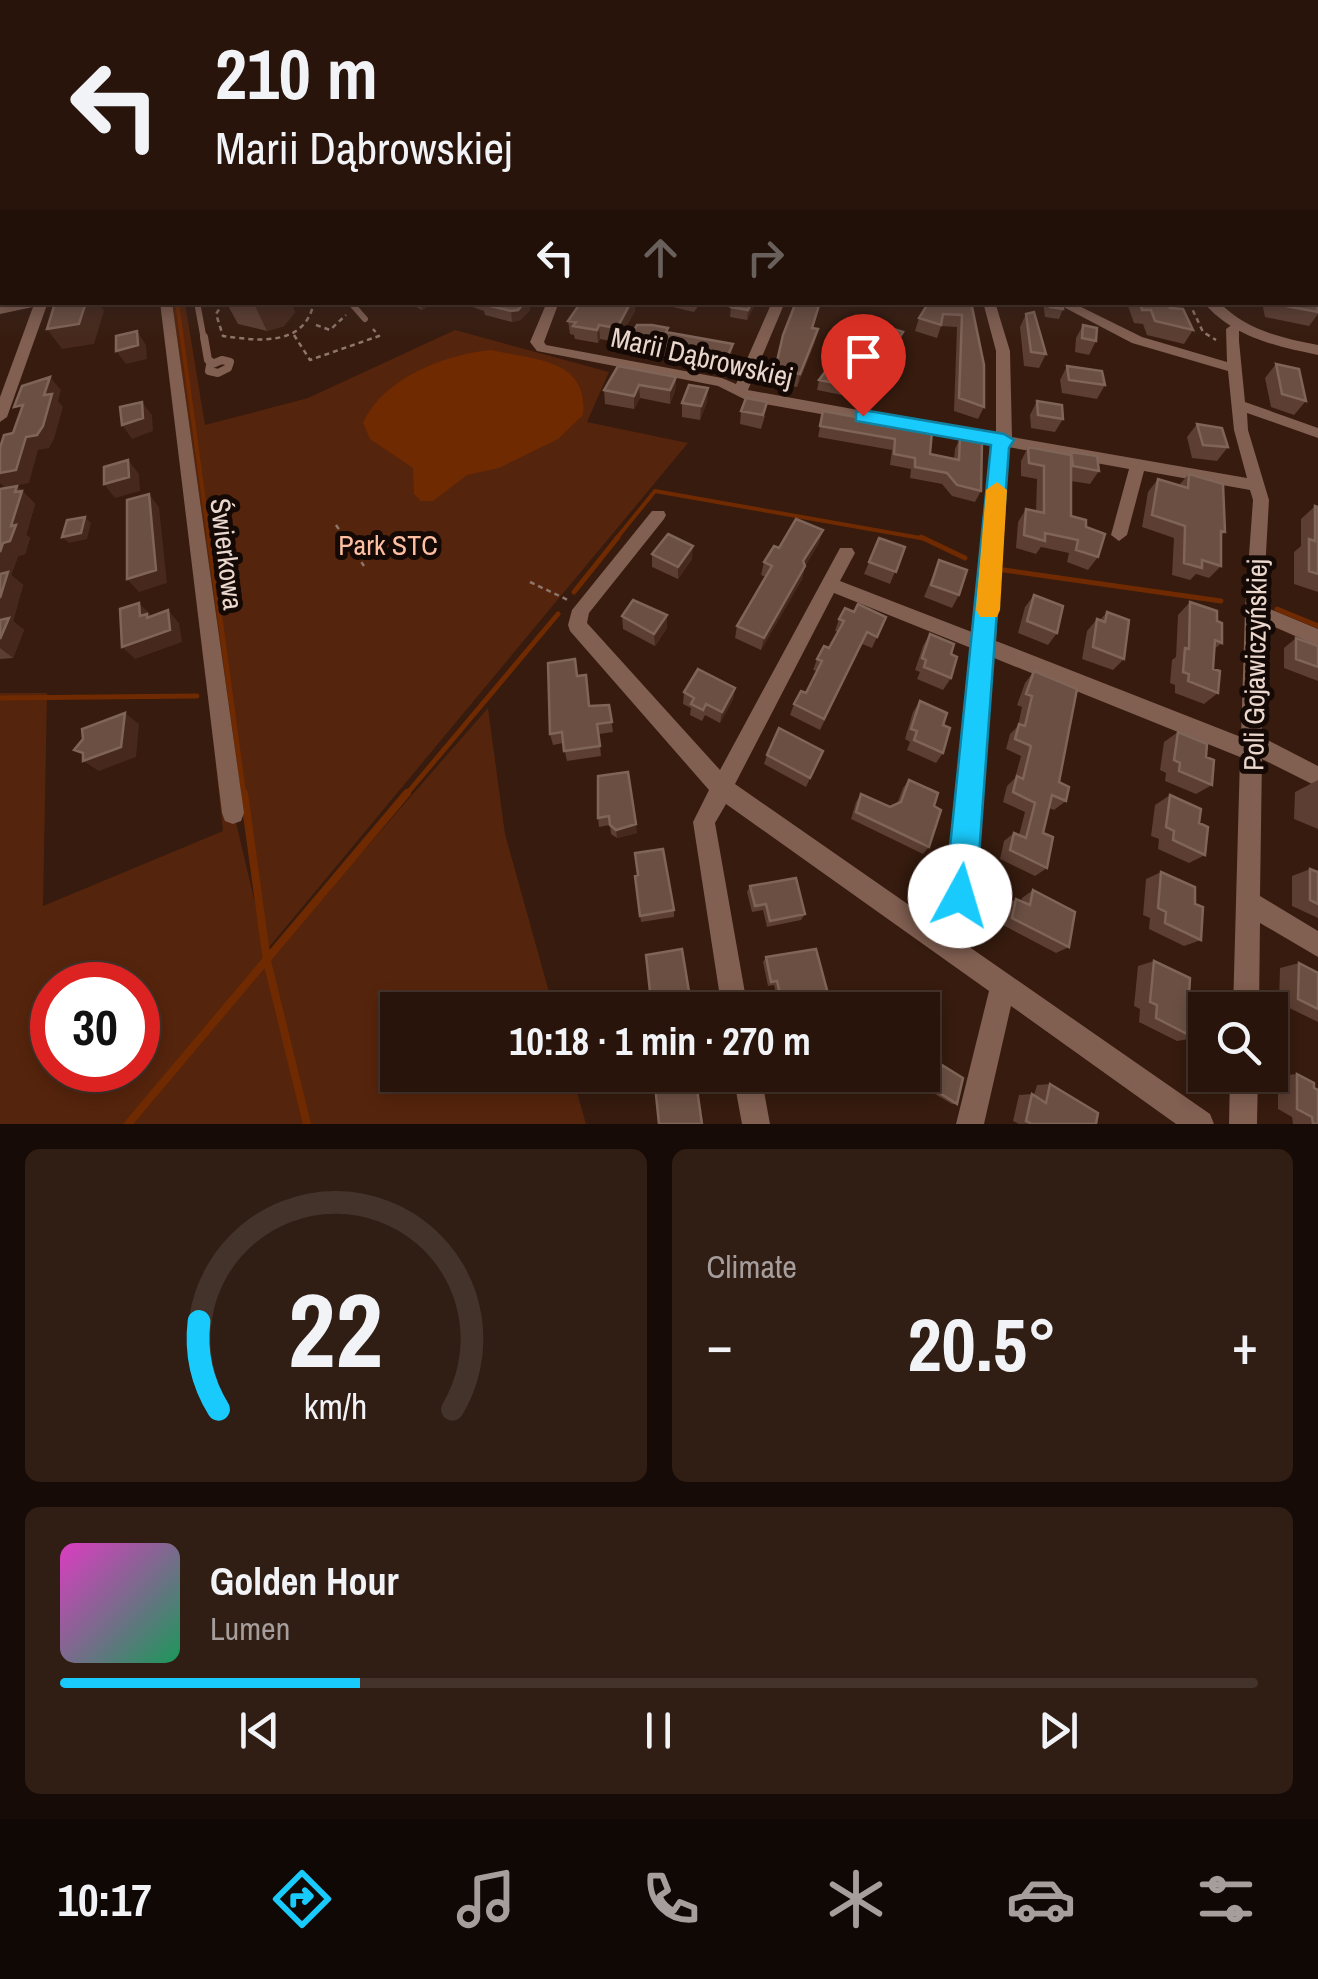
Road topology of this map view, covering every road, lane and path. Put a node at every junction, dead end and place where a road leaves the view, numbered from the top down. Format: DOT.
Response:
graph roads {
  1 [pos="30,305"];
  2 [pos="41,305"];
  3 [pos="166,305"];
  4 [pos="198,305"];
  5 [pos="222,305"];
  6 [pos="313,305"];
  7 [pos="352,305"];
  8 [pos="552,305"];
  9 [pos="778,305"];
  10 [pos="990,305"];
  11 [pos="1066,305"];
  12 [pos="1191,305"];
  13 [pos="1212,305"];
  14 [pos="0,310"];
  15 [pos="211,310"];
  16 [pos="218,310"];
  17 [pos="366,320"];
  18 [pos="316,325"];
  19 [pos="221,329"];
  20 [pos="212,331"];
  21 [pos="293,334"];
  22 [pos="1231,334"];
  23 [pos="1318,350"];
  24 [pos="212,363"];
  25 [pos="1234,368"];
  26 [pos="740,391"];
  27 [pos="1238,405"];
  28 [pos="0,417"];
  29 [pos="1318,433"];
  30 [pos="1004,440"];
  31 [pos="1138,464"];
  32 [pos="1259,486"];
  33 [pos="658,515"];
  34 [pos="336,525"];
  35 [pos="1120,535"];
  36 [pos="846,553"];
  37 [pos="364,566"];
  38 [pos="530,582"];
  39 [pos="830,584"];
  40 [pos="584,607"];
  41 [pos="1254,610"];
  42 [pos="1318,638"];
  43 [pos="986,644"];
  44 [pos="1254,748"];
  45 [pos="1318,777"];
  46 [pos="722,788"];
  47 [pos="232,813"];
  48 [pos="1248,902"];
  49 [pos="1318,946"];
  50 [pos="955,950"];
  51 [pos="1003,984"];
  52 [pos="732,992"];
  53 [pos="1246,992"];
  54 [pos="750,1092"];
  55 [pos="1244,1092"];
  56 [pos="756,1124"];
  57 [pos="970,1124"];
  58 [pos="1200,1124"];
  59 [pos="1243,1124"];
  1 -- 14 [label="street"];
  2 -- 28 [label="street"];
  3 -- 47 [label="street, Świerkowa"];
  4 -- 24 [label="lane"];
  5 -- 16 [label="path"];
  6 -- 21 [label="path"];
  7 -- 17 [label="lane"];
  7 -- 18 [label="path"];
  8 -- 26 [label="street, Marii Dąbrowskiej"];
  9 -- 26 [label="street"];
  10 -- 30 [label="street"];
  11 -- 25 [label="street"];
  12 -- 22 [label="path"];
  13 -- 22 [label="street"];
  15 -- 16 [label="path"];
  16 -- 19 [label="path"];
  17 -- 21 [label="path"];
  19 -- 20 [label="path"];
  19 -- 21 [label="path"];
  22 -- 23 [label="street"];
  22 -- 25 [label="street, Poli Gojawiczyńskiej"];
  25 -- 27 [label="street, Poli Gojawiczyńskiej"];
  26 -- 30 [label="street, Marii Dąbrowskiej"];
  27 -- 29 [label="street"];
  27 -- 32 [label="street, Poli Gojawiczyńskiej"];
  30 -- 31 [label="street, Marii Dąbrowskiej"];
  30 -- 43 [label="street"];
  31 -- 32 [label="street, Marii Dąbrowskiej"];
  31 -- 35 [label="street"];
  32 -- 41 [label="street, Poli Gojawiczyńskiej"];
  33 -- 40 [label="street"];
  34 -- 37 [label="path"];
  36 -- 39 [label="street"];
  38 -- 40 [label="path"];
  39 -- 43 [label="street"];
  39 -- 46 [label="street"];
  40 -- 46 [label="street"];
  41 -- 42 [label="street"];
  41 -- 44 [label="street, Poli Gojawiczyńskiej"];
  43 -- 44 [label="street"];
  43 -- 50 [label="street"];
  44 -- 45 [label="street"];
  44 -- 48 [label="street, Poli Gojawiczyńskiej"];
  46 -- 50 [label="street"];
  46 -- 52 [label="street"];
  48 -- 49 [label="street"];
  48 -- 53 [label="street, Poli Gojawiczyńskiej"];
  50 -- 51 [label="street"];
  51 -- 57 [label="street"];
  51 -- 58 [label="street"];
  54 -- 56 [label="street"];
  55 -- 59 [label="street"];
}
